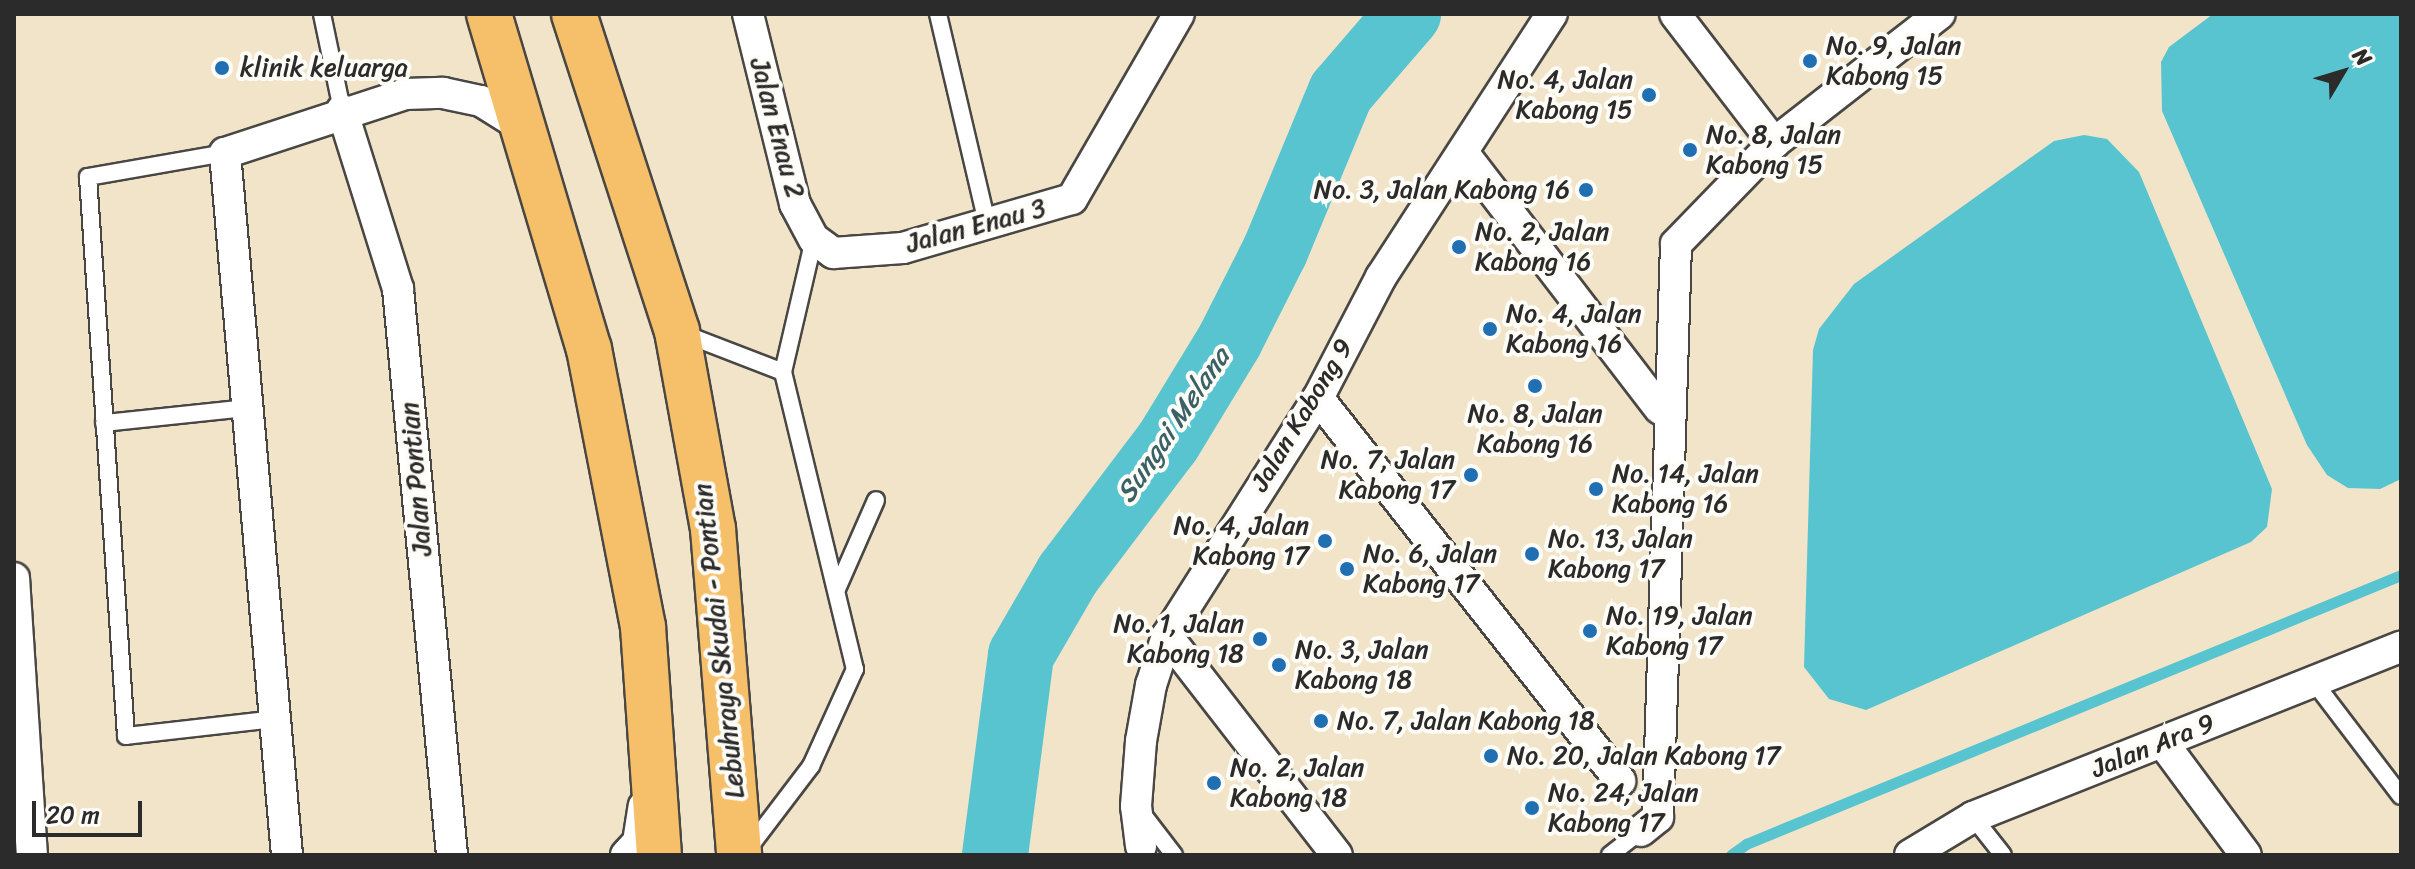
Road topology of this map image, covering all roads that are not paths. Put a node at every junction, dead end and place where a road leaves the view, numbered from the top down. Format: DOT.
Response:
graph roads {
  1 [pos="322,14"];
  2 [pos="489,14"];
  3 [pos="574,14"];
  4 [pos="748,14"];
  5 [pos="938,14"];
  6 [pos="1552,14"];
  7 [pos="1675,14"];
  8 [pos="1940,14"];
  9 [pos="1174,17"];
  10 [pos="342,110"];
  11 [pos="524,128"];
  12 [pos="1774,143"];
  13 [pos="225,153"];
  14 [pos="1465,155"];
  15 [pos="988,227"];
  16 [pos="814,239"];
  17 [pos="677,331"];
  18 [pos="783,372"];
  19 [pos="1318,398"];
  20 [pos="247,408"];
  21 [pos="1660,409"];
  22 [pos="104,423"];
  23 [pos="876,500"];
  24 [pos="14,578"];
  25 [pos="837,589"];
  26 [pos="1167,636"];
  27 [pos="2401,647"];
  28 [pos="2314,682"];
  29 [pos="275,719"];
  30 [pos="2163,743"];
  31 [pos="21,751"];
  32 [pos="651,764"];
  33 [pos="1621,781"];
  34 [pos="2401,796"];
  35 [pos="1136,806"];
  36 [pos="1973,817"];
  37 [pos="1641,831"];
  38 [pos="1141,846"];
  39 [pos="32,855"];
  40 [pos="287,855"];
  41 [pos="452,855"];
  42 [pos="626,855"];
  43 [pos="659,855"];
  44 [pos="741,855"];
  45 [pos="1174,855"];
  46 [pos="1337,855"];
  47 [pos="1610,855"];
  48 [pos="1910,855"];
  49 [pos="2003,855"];
  50 [pos="2246,855"];
  1 -- 10 [label="lane"];
  2 -- 11 [label="highway"];
  3 -- 17 [label="highway, Lebuhraya Skudai - Pontian"];
  4 -- 16 [label="street, Jalan Enau 2"];
  5 -- 15 [label="lane"];
  6 -- 14 [label="street, Jalan Kabong 9"];
  7 -- 12 [label="street"];
  8 -- 12 [label="street"];
  9 -- 15 [label="street, Jalan Enau 3"];
  10 -- 11 [label="street"];
  10 -- 13 [label="street"];
  10 -- 41 [label="street, Jalan Pontian"];
  11 -- 32 [label="highway"];
  12 -- 37 [label="street"];
  13 -- 20 [label="street"];
  13 -- 22 [label="lane"];
  14 -- 19 [label="street, Jalan Kabong 9"];
  14 -- 21 [label="street"];
  15 -- 16 [label="street, Jalan Enau 3"];
  16 -- 18 [label="lane"];
  17 -- 18 [label="lane"];
  17 -- 44 [label="highway, Lebuhraya Skudai - Pontian"];
  18 -- 25 [label="lane"];
  19 -- 26 [label="street, Jalan Kabong 9"];
  19 -- 33 [label="street"];
  20 -- 22 [label="lane"];
  20 -- 29 [label="street"];
  22 -- 29 [label="lane"];
  23 -- 25 [label="lane"];
  24 -- 31 [label="street"];
  25 -- 44 [label="lane"];
  26 -- 35 [label="street, Jalan Kabong 9"];
  26 -- 46 [label="street"];
  27 -- 28 [label="street, Jalan Ara 9"];
  28 -- 30 [label="street, Jalan Ara 9"];
  28 -- 34 [label="lane"];
  29 -- 40 [label="street"];
  30 -- 36 [label="street, Jalan Ara 9"];
  30 -- 50 [label="street"];
  31 -- 39 [label="street"];
  32 -- 42 [label="street"];
  32 -- 43 [label="highway"];
  35 -- 38 [label="street, Jalan Kabong 9"];
  35 -- 45 [label="lane"];
  36 -- 48 [label="street, Jalan Ara 9"];
  36 -- 49 [label="lane"];
  37 -- 47 [label="lane"];
}
